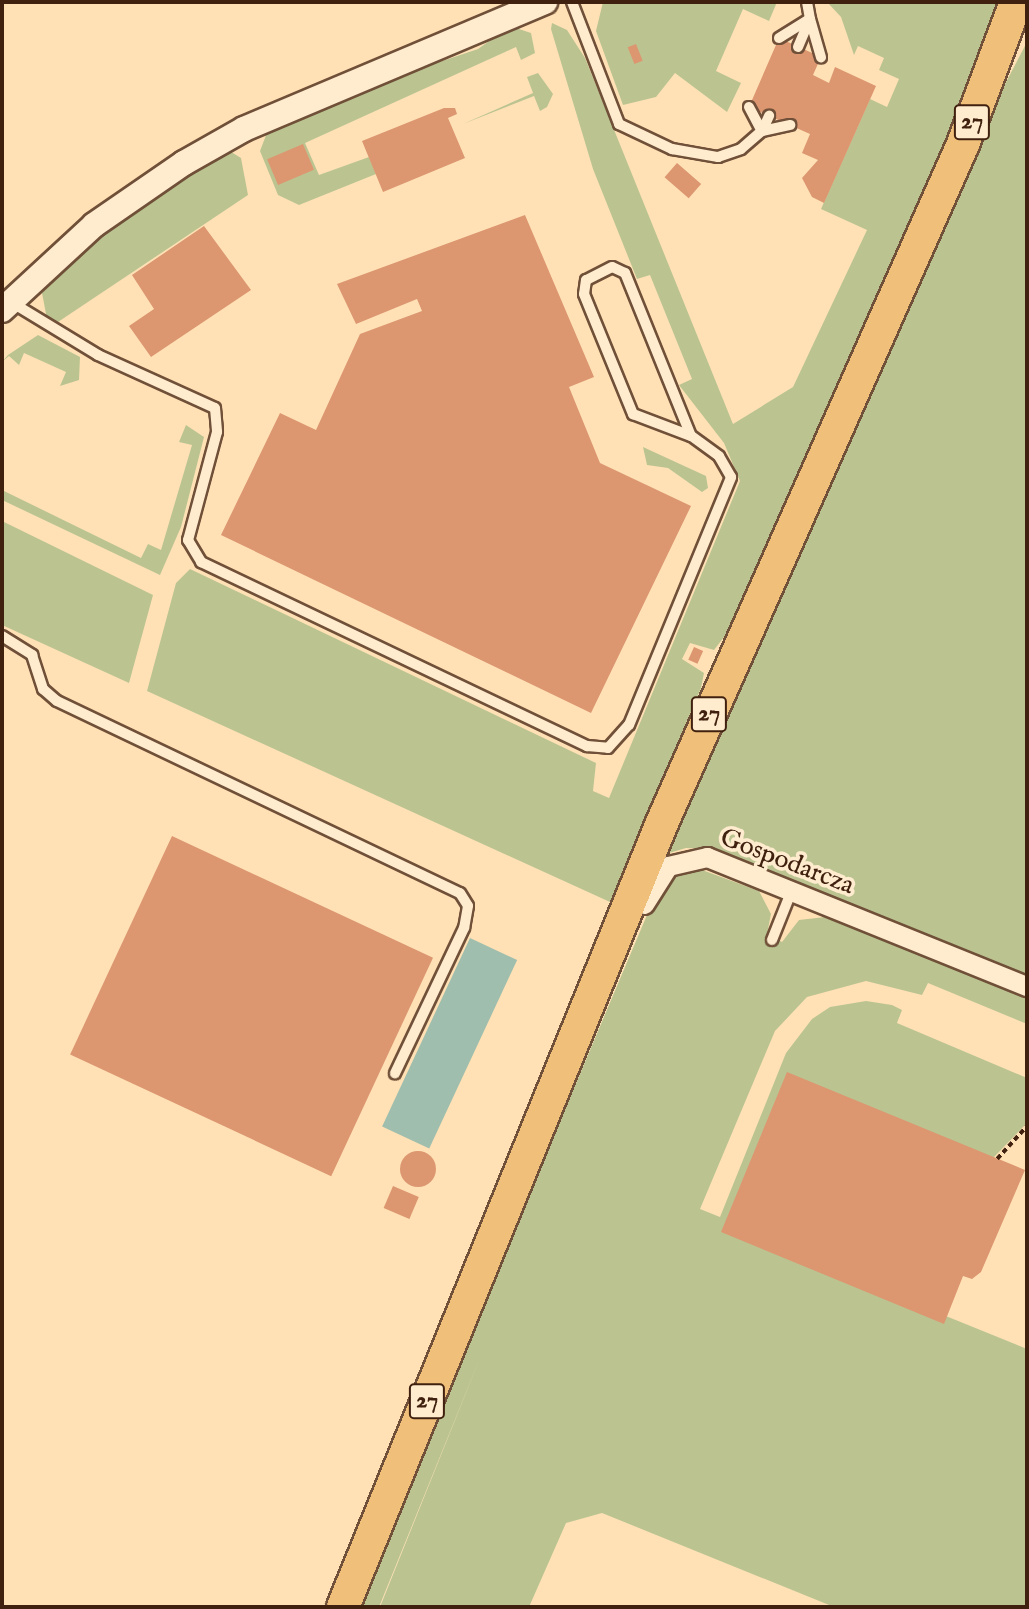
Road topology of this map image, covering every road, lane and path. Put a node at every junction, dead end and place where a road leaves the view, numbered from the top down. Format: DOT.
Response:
graph roads {
  1 [pos="545,2"];
  2 [pos="572,2"];
  3 [pos="807,2"];
  4 [pos="1016,2"];
  5 [pos="810,19"];
  6 [pos="1027,20"];
  7 [pos="779,38"];
  8 [pos="798,47"];
  9 [pos="821,57"];
  10 [pos="749,107"];
  11 [pos="769,116"];
  12 [pos="790,125"];
  13 [pos="762,131"];
  14 [pos="963,144"];
  15 [pos="6,306"];
  16 [pos="691,436"];
  17 [pos="2,636"];
  18 [pos="792,890"];
  19 [pos="772,940"];
  20 [pos="1027,986"];
  21 [pos="395,1073"];
  22 [pos="544,1113"];
  23 [pos="1027,1126"];
  24 [pos="997,1159"];
  25 [pos="343,1607"];
  1 -- 15 [label="street"];
  2 -- 13 [label="lane"];
  3 -- 5 [label="lane"];
  4 -- 14 [label="main road, 27"];
  5 -- 7 [label="lane"];
  5 -- 8 [label="lane"];
  5 -- 9 [label="lane"];
  6 -- 14 [label="main road, 27"];
  10 -- 13 [label="lane"];
  11 -- 13 [label="lane"];
  12 -- 13 [label="lane"];
  14 -- 22 [label="main road, 27"];
  15 -- 16 [label="lane"];
  16 -- 16 [label="lane"];
  17 -- 21 [label="lane"];
  18 -- 19 [label="lane"];
  18 -- 20 [label="street, Gospodarcza"];
  18 -- 22 [label="street, Gospodarcza"];
  22 -- 25 [label="main road, 27"];
  23 -- 24 [label="path"];
}
